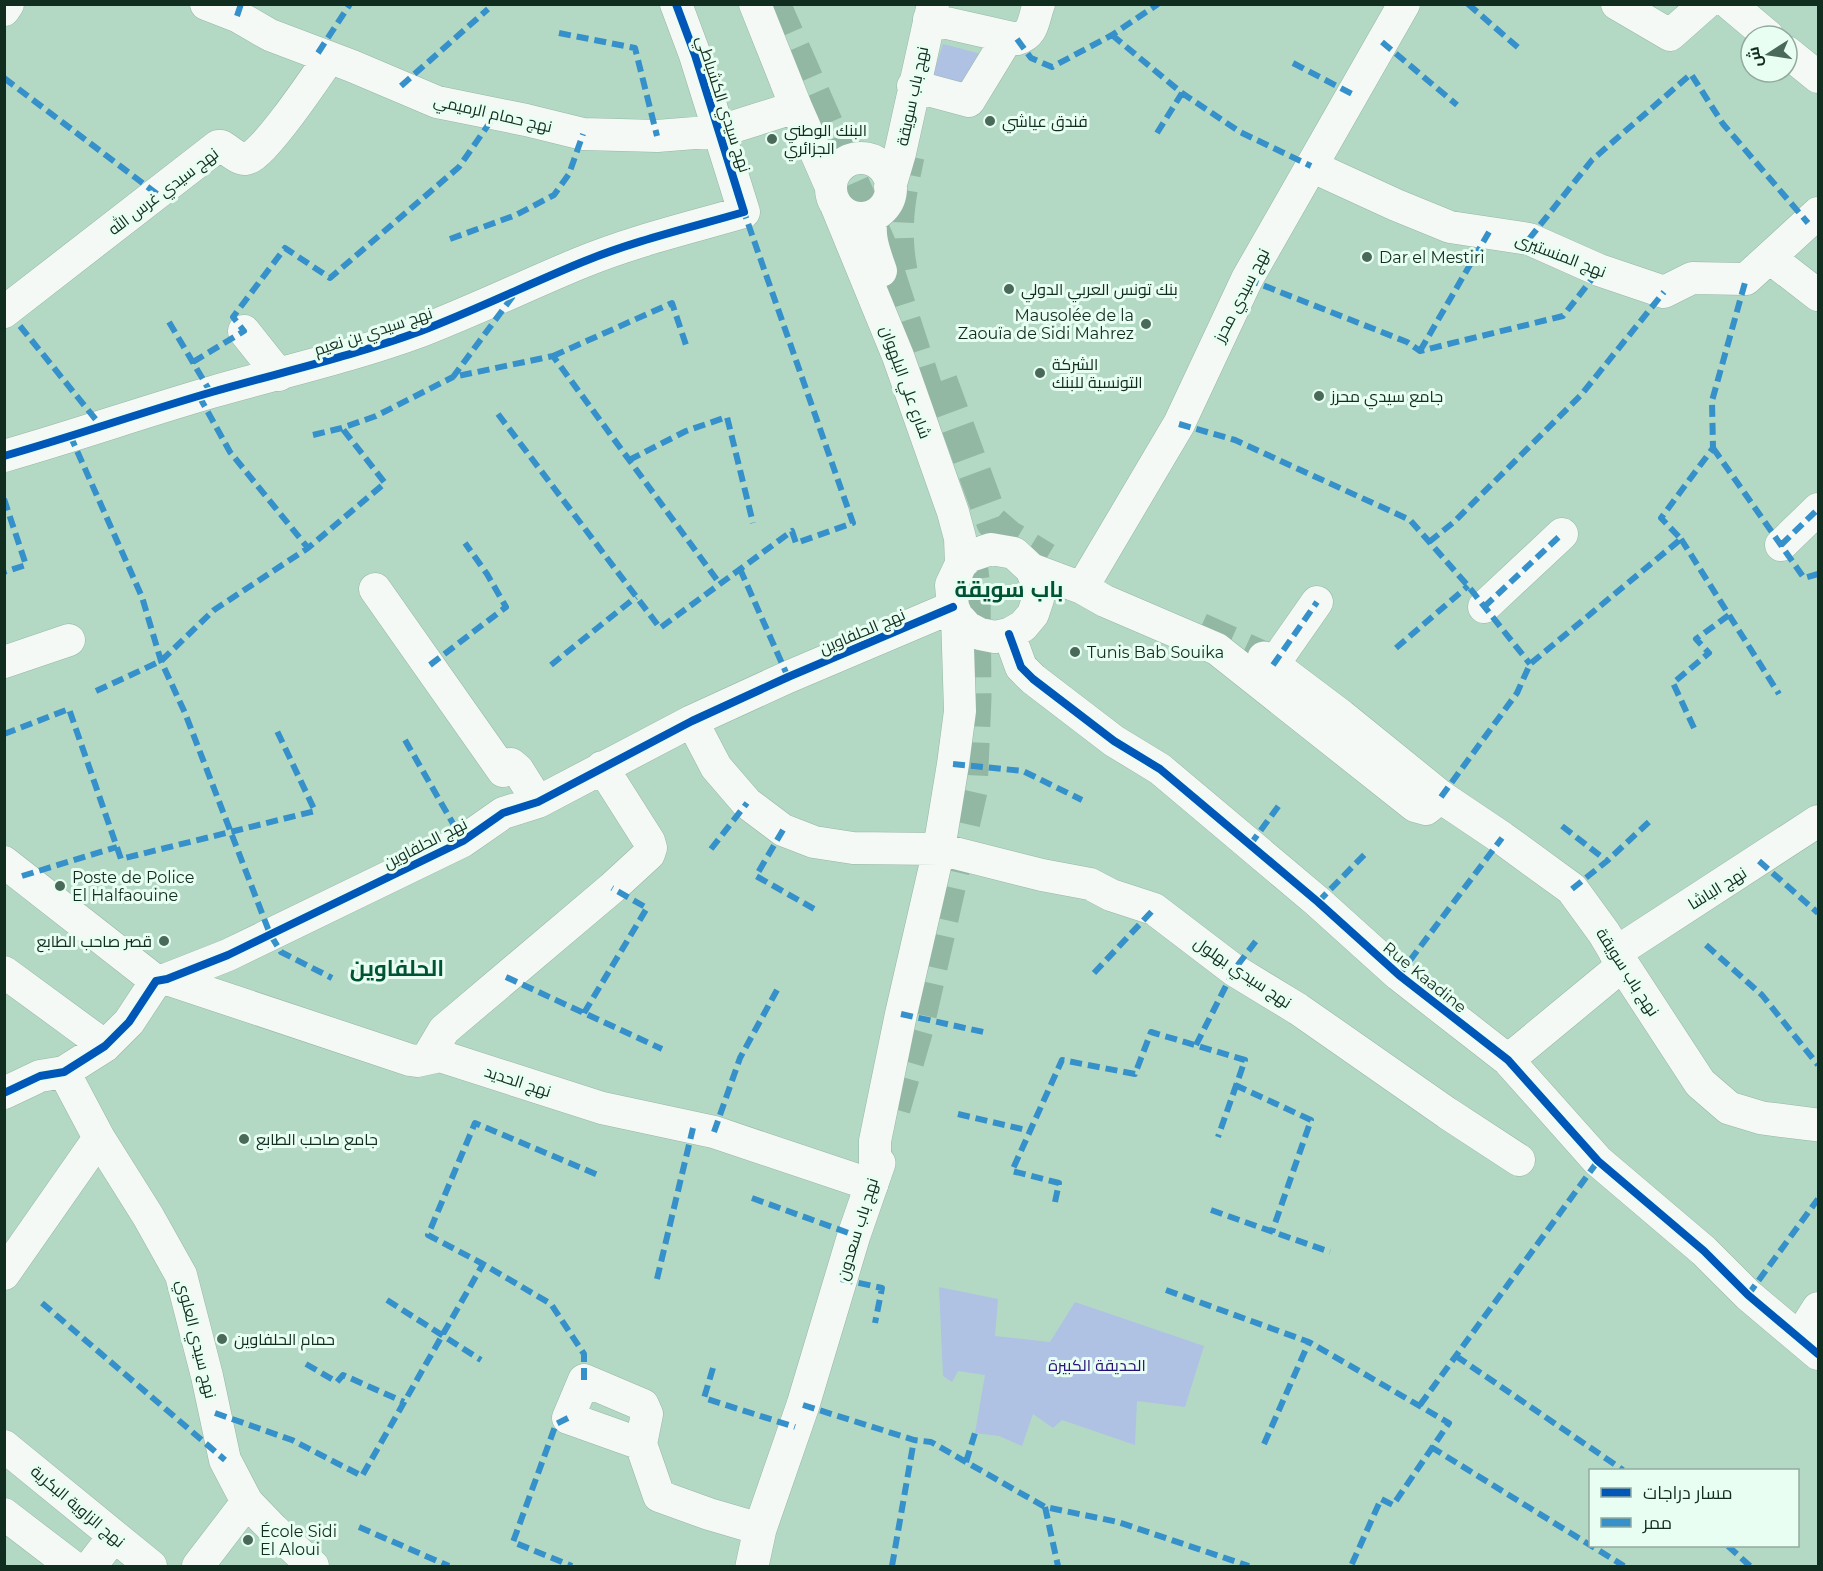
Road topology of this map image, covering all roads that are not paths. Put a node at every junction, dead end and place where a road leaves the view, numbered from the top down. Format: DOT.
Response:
graph roads {
  1 [pos="8,4"];
  2 [pos="206,4"];
  3 [pos="676,4"];
  4 [pos="755,4"];
  5 [pos="1039,4"];
  6 [pos="1404,4"];
  7 [pos="1617,4"];
  8 [pos="1705,4"];
  9 [pos="1730,4"];
  10 [pos="4,10"];
  11 [pos="931,12"];
  12 [pos="1754,24"];
  13 [pos="1008,37"];
  14 [pos="329,58"];
  15 [pos="1799,62"];
  16 [pos="1816,76"];
  17 [pos="913,86"];
  18 [pos="796,107"];
  19 [pos="720,131"];
  20 [pos="1311,166"];
  21 [pos="890,187"];
  22 [pos="833,196"];
  23 [pos="744,212"];
  24 [pos="1818,213"];
  25 [pos="872,216"];
  26 [pos="1770,258"];
  27 [pos="1818,295"];
  28 [pos="4,312"];
  29 [pos="244,331"];
  30 [pos="279,375"];
  31 [pos="4,456"];
  32 [pos="1818,509"];
  33 [pos="1562,534"];
  34 [pos="1781,545"];
  35 [pos="1003,550"];
  36 [pos="961,564"];
  37 [pos="1031,569"];
  38 [pos="1082,588"];
  39 [pos="375,589"];
  40 [pos="1317,602"];
  41 [pos="1484,607"];
  42 [pos="955,612"];
  43 [pos="1009,634"];
  44 [pos="69,640"];
  45 [pos="4,662"];
  46 [pos="1268,662"];
  47 [pos="692,721"];
  48 [pos="602,767"];
  49 [pos="1441,797"];
  50 [pos="538,802"];
  51 [pos="1818,821"];
  52 [pos="939,849"];
  53 [pos="4,862"];
  54 [pos="1619,959"];
  55 [pos="4,972"];
  56 [pos="162,980"];
  57 [pos="105,1046"];
  58 [pos="428,1057"];
  59 [pos="1508,1060"];
  60 [pos="64,1072"];
  61 [pos="4,1093"];
  62 [pos="1818,1125"];
  63 [pos="99,1138"];
  64 [pos="1519,1160"];
  65 [pos="875,1174"];
  66 [pos="4,1274"];
  67 [pos="1818,1308"];
  68 [pos="1808,1346"];
  69 [pos="641,1444"];
  70 [pos="4,1446"];
  71 [pos="247,1502"];
  72 [pos="4,1514"];
  73 [pos="760,1529"];
  74 [pos="114,1536"];
  75 [pos="72,1566"];
  76 [pos="91,1566"];
  77 [pos="151,1566"];
  78 [pos="198,1566"];
  79 [pos="313,1566"];
  80 [pos="752,1566"];
  1 -- 10 [label="street"];
  2 -- 14 [label="street, نهج حمام الرميمي"];
  3 -- 19 [label="street, نهج سيدي الكشباطي"];
  4 -- 18 [label="street, شارع علي البلهوان"];
  5 -- 13 [label="street"];
  6 -- 20 [label="street, نهج سيدي محرز"];
  7 -- 8 [label="street"];
  9 -- 12 [label="street"];
  11 -- 13 [label="street"];
  11 -- 17 [label="street, نهج باب سويقة"];
  13 -- 17 [label="street"];
  14 -- 19 [label="street, نهج حمام الرميمي"];
  14 -- 28 [label="street, نهج سيدي غرس الله"];
  15 -- 16 [label="street"];
  17 -- 21 [label="street, نهج باب سويقة"];
  18 -- 19 [label="street, نهج حمام الرميمي"];
  18 -- 22 [label="street, شارع علي البلهوان"];
  19 -- 23 [label="street, نهج سيدي الكشباطي"];
  20 -- 26 [label="street, نهج المنستيرى"];
  20 -- 38 [label="street, نهج سيدي محرز"];
  21 -- 22 [label="street"];
  21 -- 25 [label="street"];
  22 -- 25 [label="street"];
  22 -- 36 [label="street, شارع علي البلهوان"];
  23 -- 30 [label="street, نهج سيدي بن نعيم"];
  24 -- 26 [label="street"];
  25 -- 35 [label="street, شارع علي البلهوان"];
  26 -- 27 [label="street"];
  29 -- 30 [label="street"];
  30 -- 31 [label="street, نهج سيدي بن نعيم"];
  32 -- 34 [label="street"];
  33 -- 41 [label="street"];
  35 -- 36 [label="street"];
  35 -- 37 [label="street"];
  36 -- 42 [label="street"];
  37 -- 38 [label="street"];
  37 -- 43 [label="street"];
  38 -- 49 [label="street"];
  39 -- 50 [label="street"];
  40 -- 46 [label="street"];
  42 -- 43 [label="street"];
  42 -- 47 [label="street, نهج الحلفاوين"];
  42 -- 52 [label="street"];
  43 -- 59 [label="street, Rue Kaadine"];
  44 -- 45 [label="street"];
  46 -- 49 [label="main road, نهج باب سويقة"];
  47 -- 48 [label="street, نهج الحلفاوين"];
  47 -- 52 [label="street, نهج سيدي بهلول"];
  48 -- 50 [label="street, نهج الحلفاوين"];
  48 -- 58 [label="street"];
  49 -- 54 [label="main road, نهج باب سويقة"];
  50 -- 56 [label="street, نهج الحلفاوين"];
  51 -- 54 [label="street, نهج الباشا"];
  52 -- 64 [label="street, نهج سيدي بهلول"];
  52 -- 65 [label="street, نهج باب سعدون"];
  53 -- 56 [label="street, نهج الحديد"];
  54 -- 59 [label="street, نهج الباشا"];
  54 -- 62 [label="main road, نهج باب سويقة"];
  55 -- 57 [label="street"];
  56 -- 57 [label="street"];
  56 -- 58 [label="street, نهج الحديد"];
  57 -- 60 [label="street"];
  58 -- 65 [label="street, نهج الحديد"];
  59 -- 68 [label="street, Rue Kaadine"];
  60 -- 61 [label="street"];
  60 -- 63 [label="street, نهج سيدي العلوي"];
  63 -- 66 [label="street"];
  63 -- 71 [label="street, نهج سيدي العلوي"];
  65 -- 73 [label="main road, نهج باب سعدون"];
  67 -- 68 [label="street"];
  69 -- 69 [label="street"];
  69 -- 73 [label="street"];
  70 -- 74 [label="street, نهج الزاوية البكرية"];
  71 -- 78 [label="street"];
  71 -- 79 [label="street, نهج سيدي العلوي"];
  72 -- 75 [label="street"];
  73 -- 80 [label="main road, نهج باب سعدون"];
  74 -- 76 [label="street"];
  74 -- 77 [label="street, نهج الزاوية البكرية"];
}
